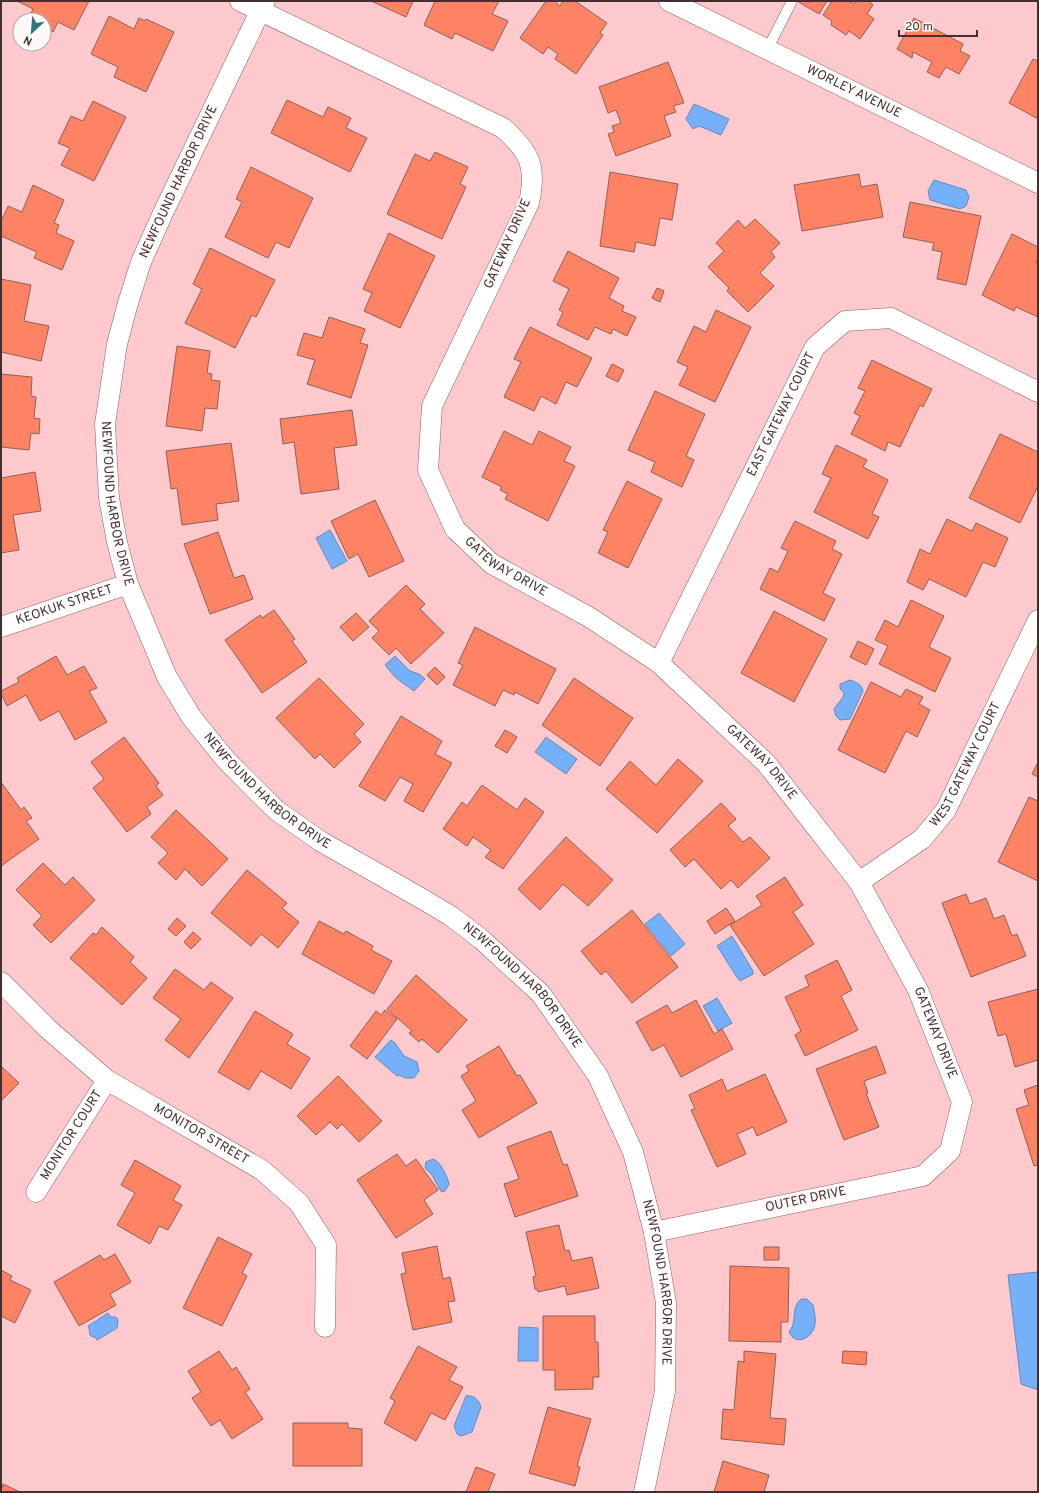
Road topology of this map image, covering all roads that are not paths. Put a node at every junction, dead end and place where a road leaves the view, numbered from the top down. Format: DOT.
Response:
graph roads {
  1 [pos="240,1"];
  2 [pos="669,1"];
  3 [pos="792,1"];
  4 [pos="263,6"];
  5 [pos="767,50"];
  6 [pos="1038,183"];
  7 [pos="1038,392"];
  8 [pos="128,584"];
  9 [pos="1038,620"];
  10 [pos="1,627"];
  11 [pos="659,663"];
  12 [pos="859,882"];
  13 [pos="1,982"];
  14 [pos="107,1080"];
  15 [pos="950,1151"];
  16 [pos="36,1192"];
  17 [pos="654,1232"];
  18 [pos="325,1327"];
  19 [pos="644,1492"];
  1 -- 4 [label="street, GATEWAY DRIVE"];
  2 -- 5 [label="street, WORLEY AVENUE"];
  3 -- 5 [label="lane"];
  4 -- 8 [label="street, NEWFOUND HARBOR DRIVE"];
  4 -- 11 [label="street, GATEWAY DRIVE"];
  5 -- 6 [label="street, WORLEY AVENUE"];
  7 -- 11 [label="street, EAST GATEWAY COURT"];
  8 -- 10 [label="street, KEOKUK STREET"];
  8 -- 17 [label="street, NEWFOUND HARBOR DRIVE"];
  9 -- 12 [label="street, WEST GATEWAY COURT"];
  11 -- 12 [label="street, GATEWAY DRIVE"];
  12 -- 15 [label="street, GATEWAY DRIVE"];
  13 -- 14 [label="street, MONITOR STREET"];
  14 -- 16 [label="street, MONITOR COURT"];
  14 -- 18 [label="street, MONITOR STREET"];
  15 -- 17 [label="street, OUTER DRIVE"];
  17 -- 19 [label="street, NEWFOUND HARBOR DRIVE"];
}
